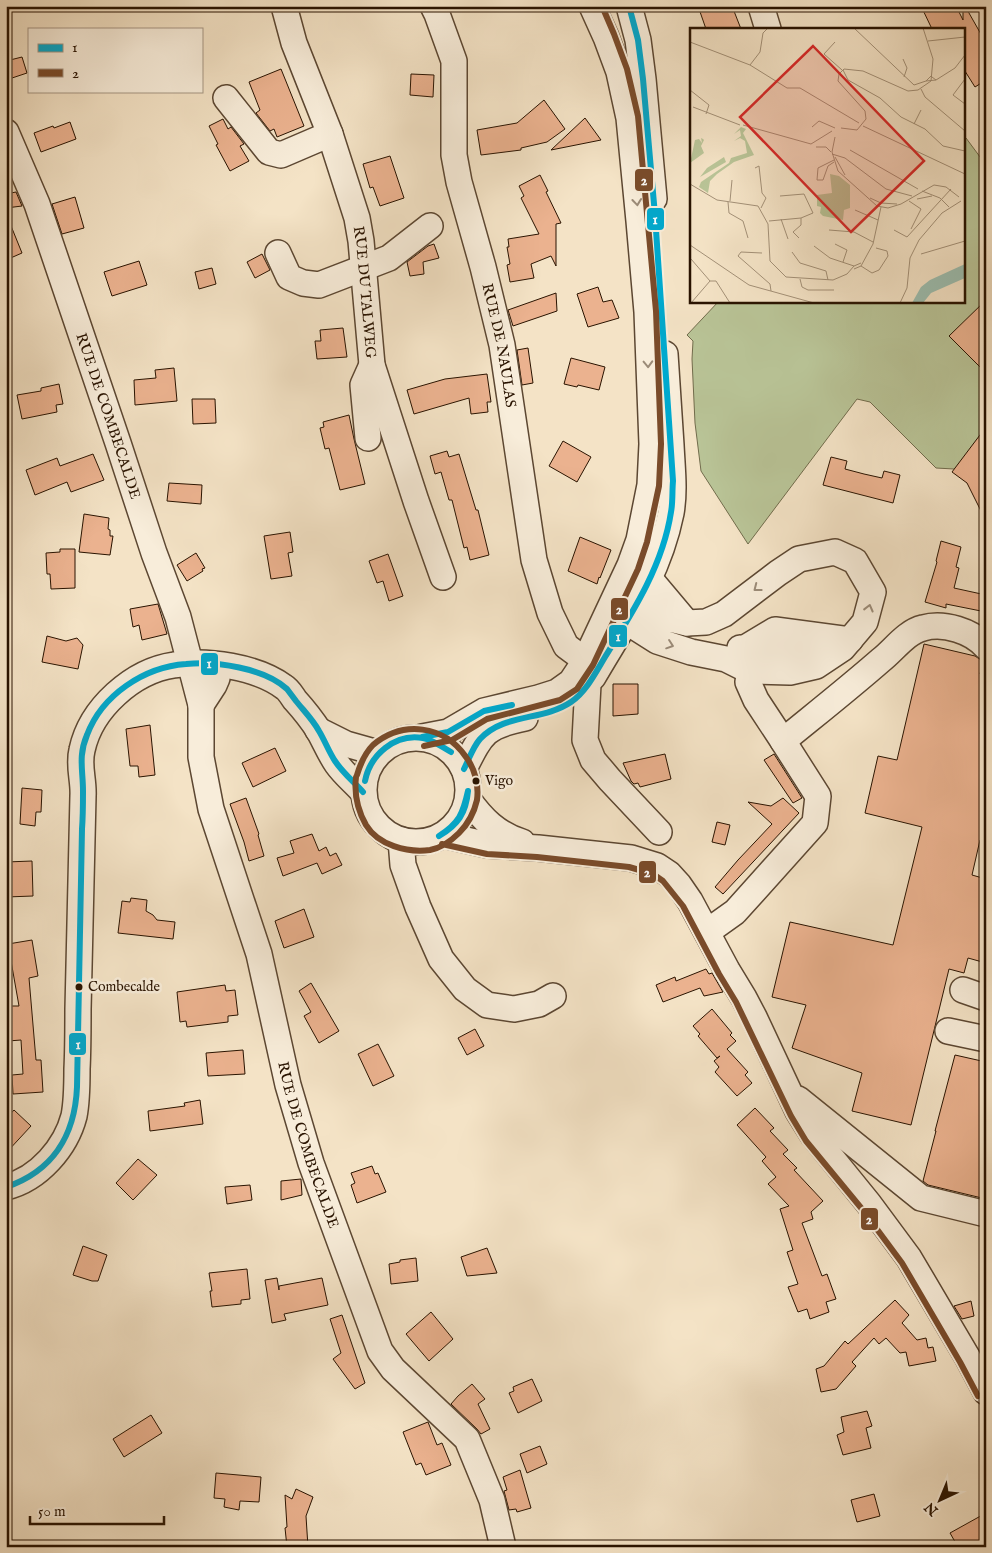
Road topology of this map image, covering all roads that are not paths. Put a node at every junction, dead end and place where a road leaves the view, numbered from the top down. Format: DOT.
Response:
graph roads {
  1 [pos="284,6"];
  2 [pos="433,6"];
  3 [pos="592,6"];
  4 [pos="605,6"];
  5 [pos="629,6"];
  6 [pos="761,6"];
  7 [pos="768,28"];
  8 [pos="226,98"];
  9 [pos="629,118"];
  10 [pos="6,132"];
  11 [pos="330,134"];
  12 [pos="430,226"];
  13 [pos="278,253"];
  14 [pos="363,268"];
  15 [pos="372,365"];
  16 [pos="368,438"];
  17 [pos="443,577"];
  18 [pos="650,579"];
  19 [pos="625,609"];
  20 [pos="687,623"];
  21 [pos="986,647"];
  22 [pos="840,649"];
  23 [pos="741,659"];
  24 [pos="201,672"];
  25 [pos="590,672"];
  26 [pos="318,730"];
  27 [pos="422,737"];
  28 [pos="783,741"];
  29 [pos="378,753"];
  30 [pos="464,769"];
  31 [pos="364,792"];
  32 [pos="468,799"];
  33 [pos="659,832"];
  34 [pos="444,835"];
  35 [pos="401,840"];
  36 [pos="538,848"];
  37 [pos="707,932"];
  38 [pos="554,996"];
  39 [pos="948,1031"];
  40 [pos="986,1039"];
  41 [pos="788,1091"];
  42 [pos="6,1186"];
  43 [pos="986,1214"];
  44 [pos="941,1313"];
  45 [pos="986,1359"];
  46 [pos="986,1392"];
  47 [pos="504,1547"];
  1 -- 11 [label="street, RUE DU TALWEG"];
  2 -- 25 [label="street, RUE DE NAULAS"];
  3 -- 9 [label="street"];
  4 -- 9 [label="street"];
  5 -- 18 [label="street"];
  6 -- 7 [label="street"];
  8 -- 11 [label="street"];
  9 -- 19 [label="street, one-way"];
  10 -- 24 [label="street, RUE DE COMBECALDE"];
  11 -- 14 [label="street, RUE DU TALWEG"];
  12 -- 14 [label="street"];
  13 -- 14 [label="street"];
  14 -- 15 [label="street, RUE DU TALWEG"];
  15 -- 16 [label="street"];
  15 -- 17 [label="street, RUE DU TALWEG"];
  18 -- 19 [label="street"];
  18 -- 20 [label="street"];
  19 -- 20 [label="street"];
  19 -- 23 [label="street, one-way"];
  19 -- 25 [label="street"];
  22 -- 20 [label="street, one-way"];
  21 -- 28 [label="street"];
  22 -- 23 [label="street"];
  22 -- 23 [label="street"];
  23 -- 28 [label="street"];
  24 -- 26 [label="street"];
  24 -- 42 [label="street"];
  24 -- 47 [label="street, RUE DE COMBECALDE"];
  25 -- 27 [label="street"];
  25 -- 30 [label="street"];
  25 -- 33 [label="street"];
  26 -- 29 [label="street"];
  26 -- 31 [label="street"];
  27 -- 29 [label="street"];
  27 -- 30 [label="street"];
  28 -- 37 [label="street"];
  29 -- 31 [label="street"];
  30 -- 32 [label="street"];
  31 -- 35 [label="street"];
  32 -- 34 [label="street"];
  32 -- 36 [label="street"];
  34 -- 35 [label="street"];
  34 -- 36 [label="street"];
  35 -- 38 [label="street"];
  36 -- 37 [label="street"];
  37 -- 41 [label="street"];
  39 -- 40 [label="street"];
  41 -- 43 [label="street"];
  41 -- 44 [label="street"];
  44 -- 45 [label="street"];
  44 -- 46 [label="street"];
}
